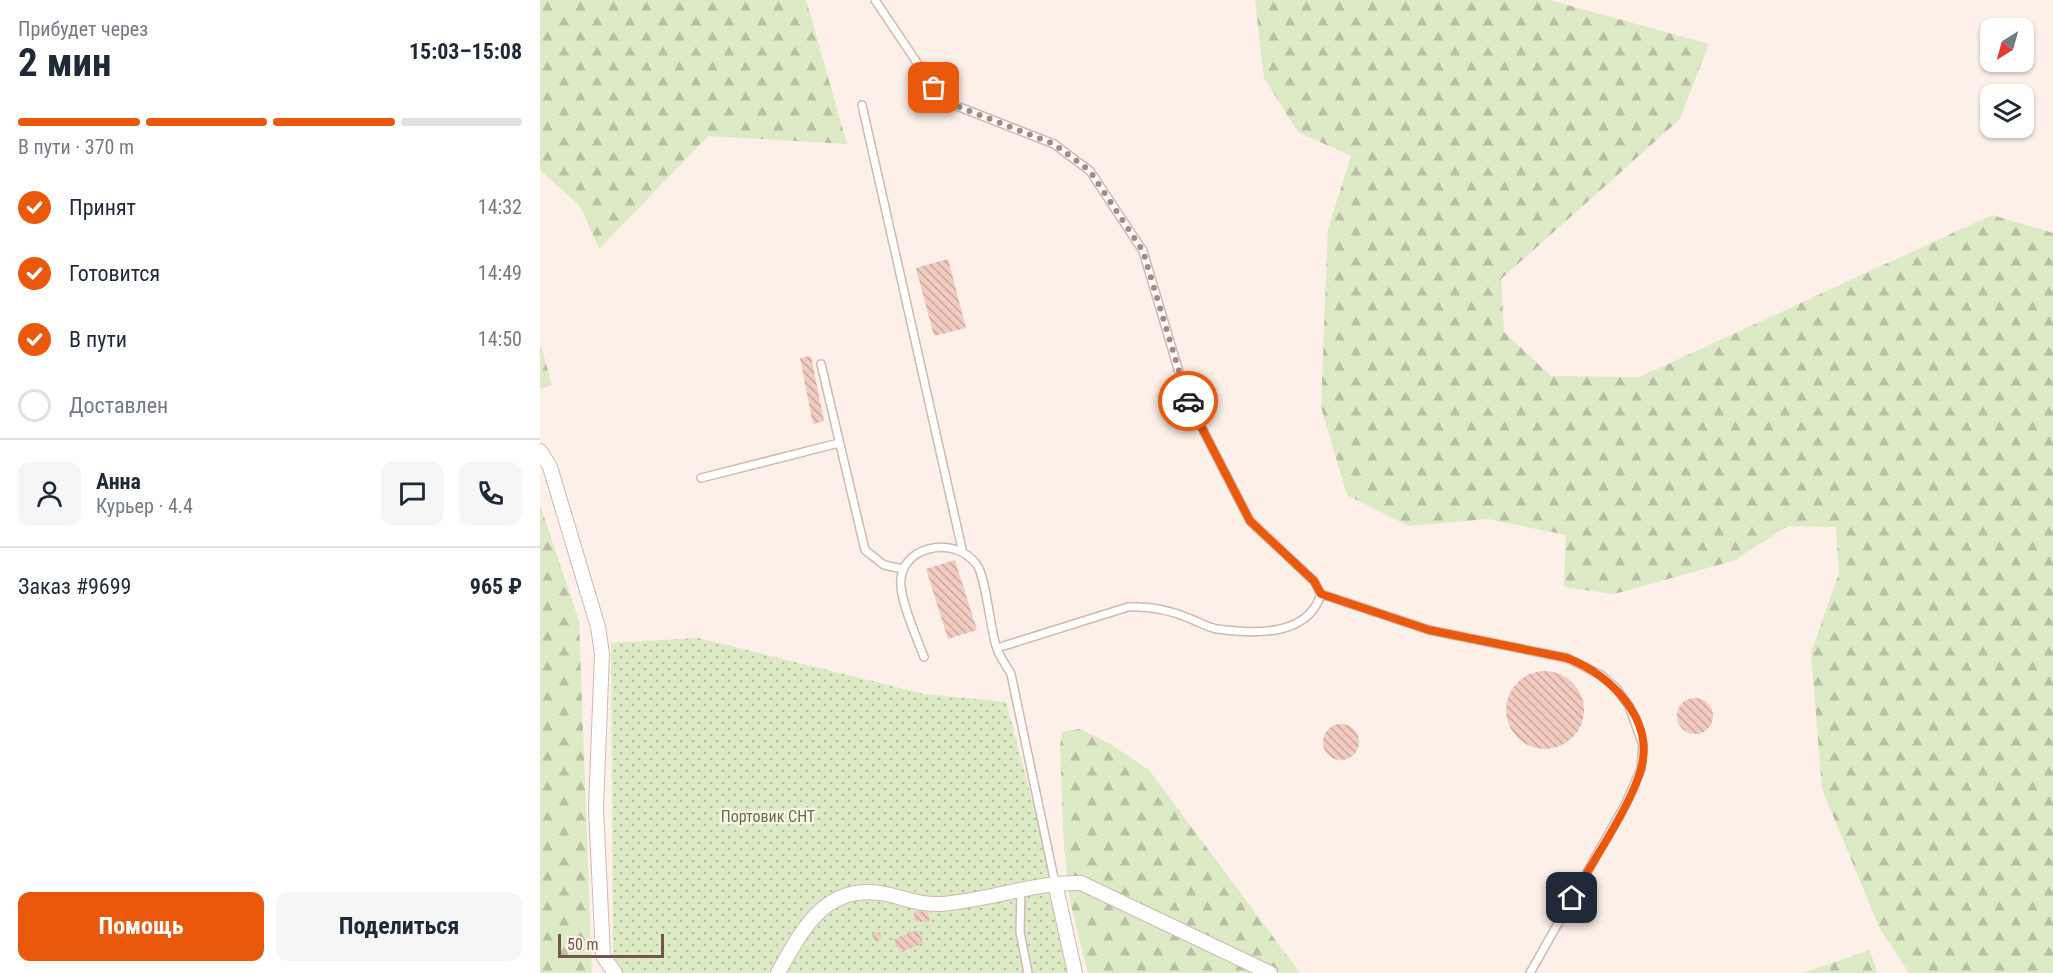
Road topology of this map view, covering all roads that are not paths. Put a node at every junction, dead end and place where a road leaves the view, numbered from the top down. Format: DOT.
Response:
graph roads {
  1 [pos="875,0"];
  2 [pos="862,105"];
  3 [pos="821,364"];
  4 [pos="840,443"];
  5 [pos="540,451"];
  6 [pos="701,478"];
  7 [pos="962,549"];
  8 [pos="903,569"];
  9 [pos="1321,594"];
  10 [pos="996,648"];
  11 [pos="924,657"];
  12 [pos="1055,883"];
  13 [pos="1021,890"];
  14 [pos="615,973"];
  15 [pos="778,973"];
  16 [pos="1028,973"];
  17 [pos="1075,973"];
  18 [pos="1270,973"];
  19 [pos="1530,973"];
  1 -- 9 [label="lane"];
  2 -- 7 [label="lane"];
  3 -- 4 [label="lane"];
  4 -- 6 [label="lane"];
  4 -- 8 [label="lane"];
  5 -- 14 [label="street"];
  7 -- 8 [label="lane"];
  7 -- 10 [label="lane"];
  8 -- 11 [label="lane"];
  9 -- 10 [label="lane"];
  9 -- 19 [label="lane"];
  10 -- 12 [label="lane"];
  12 -- 13 [label="street"];
  12 -- 17 [label="street"];
  12 -- 18 [label="street"];
  13 -- 15 [label="street"];
  13 -- 16 [label="lane"];
}
